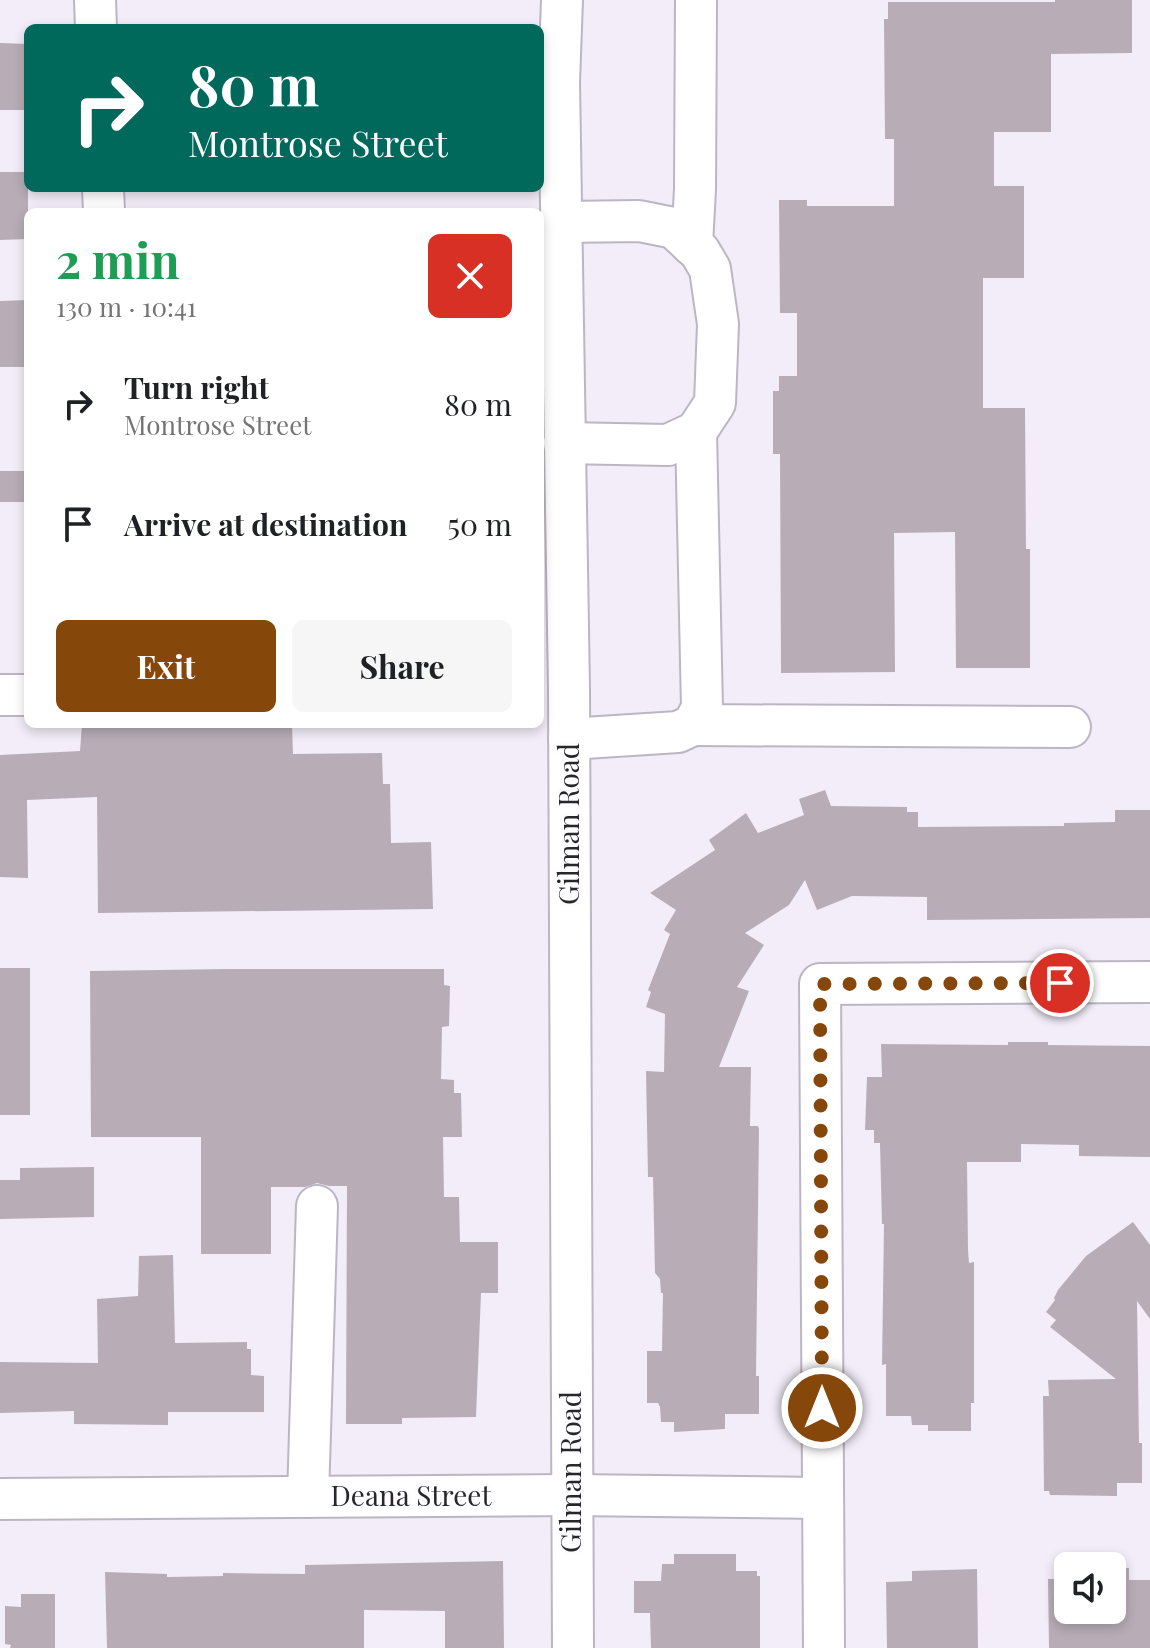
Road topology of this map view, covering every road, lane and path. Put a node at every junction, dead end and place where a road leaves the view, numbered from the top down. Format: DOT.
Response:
graph roads {
  1 [pos="95,0"];
  2 [pos="562,0"];
  3 [pos="696,0"];
  4 [pos="96,24"];
  5 [pos="561,222"];
  6 [pos="692,245"];
  7 [pos="696,432"];
  8 [pos="564,443"];
  9 [pos="552,538"];
  10 [pos="0,695"];
  11 [pos="24,695"];
  12 [pos="693,725"];
  13 [pos="1070,727"];
  14 [pos="569,739"];
  15 [pos="1150,982"];
  16 [pos="317,1206"];
  17 [pos="571,1495"];
  18 [pos="308,1497"];
  19 [pos="823,1498"];
  20 [pos="0,1499"];
  21 [pos="573,1648"];
  22 [pos="824,1648"];
  1 -- 4 [label="street"];
  2 -- 5 [label="street, Gilman Road"];
  3 -- 6 [label="street"];
  5 -- 6 [label="street"];
  5 -- 8 [label="street, Gilman Road"];
  6 -- 7 [label="street"];
  7 -- 8 [label="street"];
  7 -- 12 [label="street"];
  8 -- 9 [label="street, Gilman Road"];
  9 -- 14 [label="street, Gilman Road"];
  10 -- 11 [label="street"];
  12 -- 13 [label="street"];
  12 -- 14 [label="street"];
  14 -- 17 [label="street, Gilman Road"];
  15 -- 19 [label="street"];
  16 -- 18 [label="street"];
  17 -- 18 [label="street, Deana Street"];
  17 -- 19 [label="street, Deana Street"];
  17 -- 21 [label="street, Gilman Road"];
  18 -- 20 [label="street, Deana Street"];
  19 -- 22 [label="street"];
}
